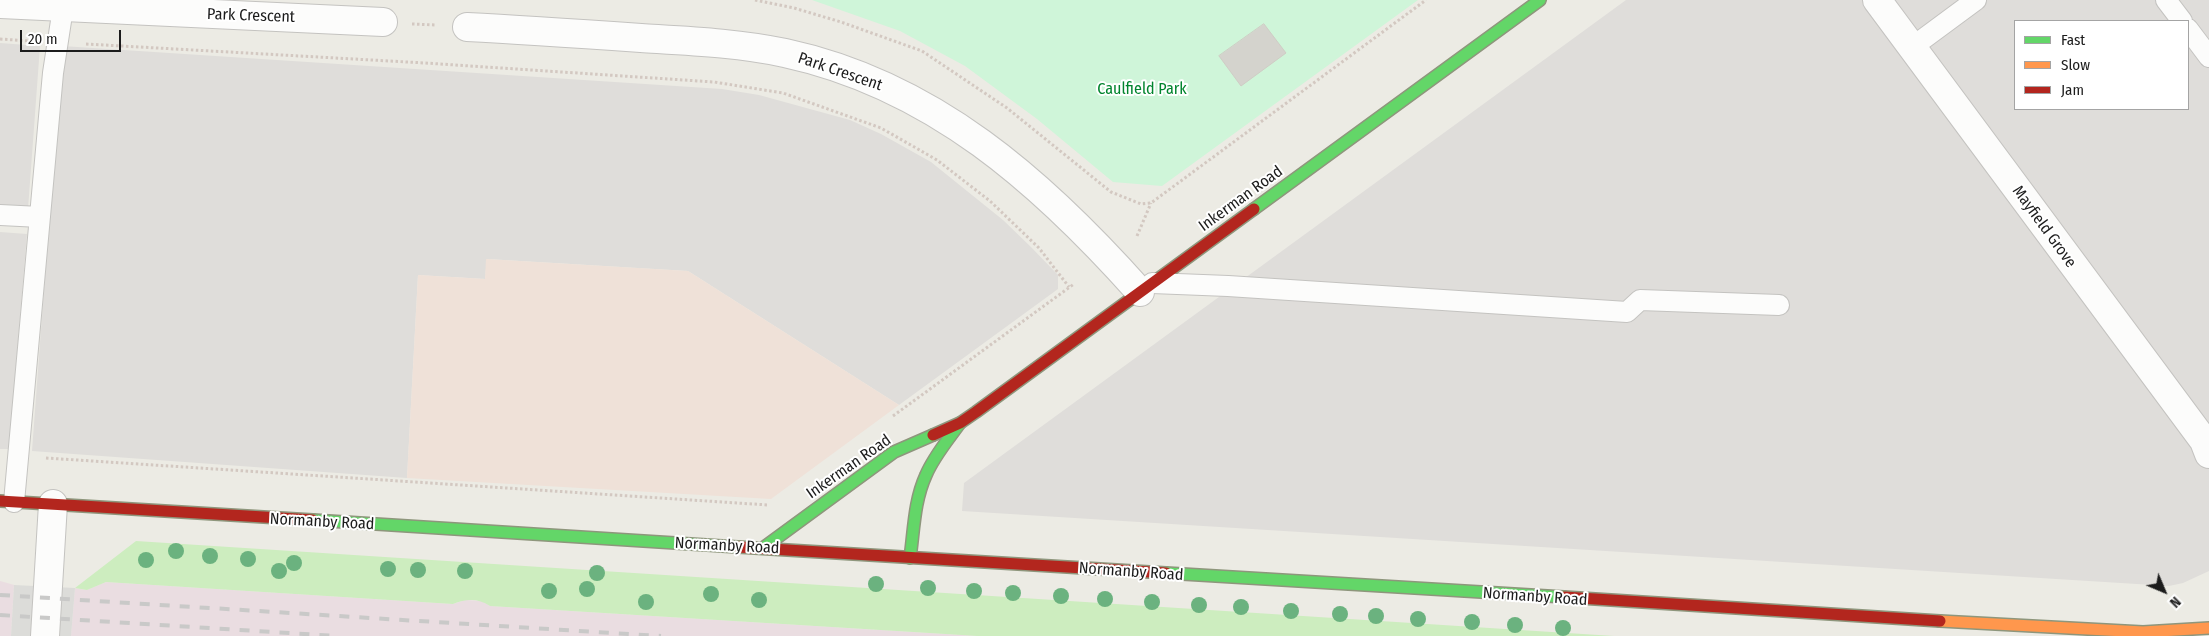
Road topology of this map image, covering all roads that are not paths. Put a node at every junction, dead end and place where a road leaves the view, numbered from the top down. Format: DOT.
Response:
graph roads {
  1 [pos="1540,0"];
  2 [pos="1877,0"];
  3 [pos="1976,0"];
  4 [pos="2166,0"];
  5 [pos="0,4"];
  6 [pos="63,8"];
  7 [pos="2181,20"];
  8 [pos="383,22"];
  9 [pos="467,27"];
  10 [pos="2189,30"];
  11 [pos="1912,48"];
  12 [pos="2209,57"];
  13 [pos="0,215"];
  14 [pos="40,217"];
  15 [pos="1146,288"];
  16 [pos="1779,305"];
  17 [pos="960,423"];
  18 [pos="2209,454"];
  19 [pos="7,501"];
  20 [pos="53,504"];
  21 [pos="763,548"];
  22 [pos="910,558"];
  23 [pos="2209,628"];
  24 [pos="45,636"];
  1 -- 15 [label="street, Inkerman Road"];
  2 -- 11 [label="street, Mayfield Grove"];
  3 -- 11 [label="lane"];
  4 -- 7 [label="lane"];
  5 -- 6 [label="street, Park Crescent"];
  6 -- 8 [label="street, Park Crescent"];
  6 -- 14 [label="lane"];
  9 -- 15 [label="street, Park Crescent"];
  10 -- 12 [label="lane"];
  11 -- 18 [label="street, Mayfield Grove"];
  13 -- 14 [label="lane"];
  14 -- 19 [label="lane"];
  15 -- 16 [label="lane"];
  15 -- 17 [label="street, Inkerman Road"];
  17 -- 21 [label="street, Inkerman Road"];
  17 -- 22 [label="street, Inkerman Road"];
  19 -- 20 [label="street, Normanby Road"];
  20 -- 21 [label="street, Normanby Road"];
  20 -- 24 [label="street"];
  21 -- 22 [label="street, Normanby Road"];
  22 -- 23 [label="street, Normanby Road"];
}
